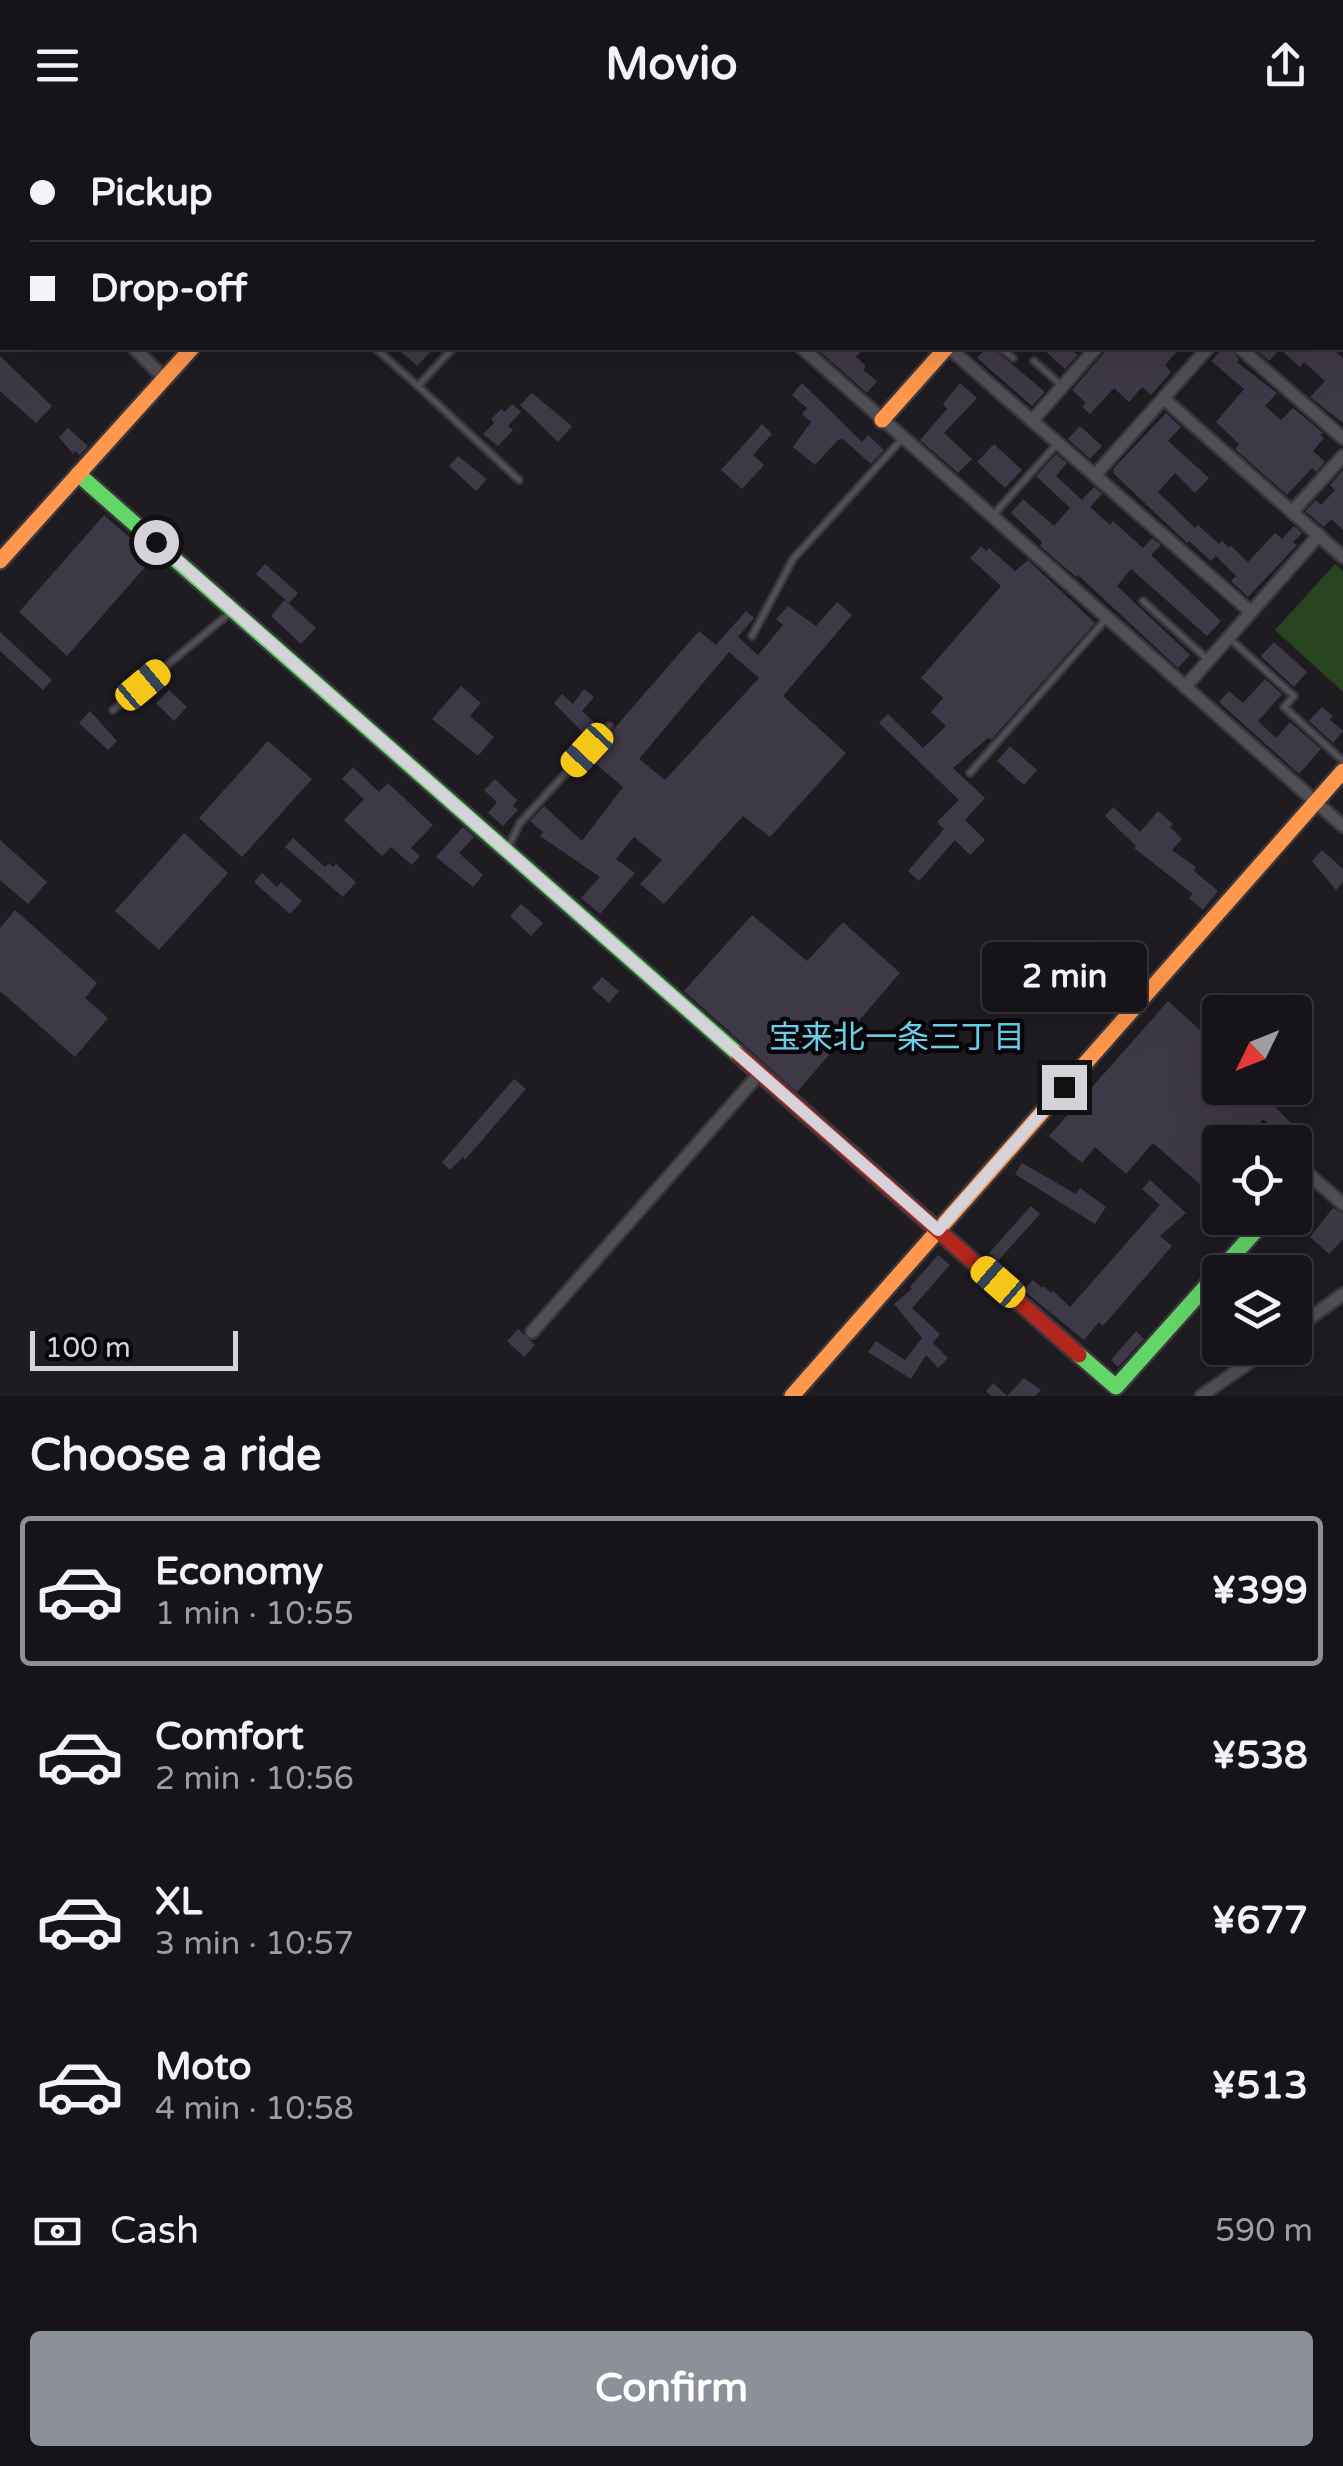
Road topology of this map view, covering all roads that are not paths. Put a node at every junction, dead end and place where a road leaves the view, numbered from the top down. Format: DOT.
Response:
graph roads {
  1 [pos="136,350"];
  2 [pos="190,350"];
  3 [pos="377,350"];
  4 [pos="451,350"];
  5 [pos="806,350"];
  6 [pos="946,350"];
  7 [pos="950,350"];
  8 [pos="1003,350"];
  9 [pos="1088,350"];
  10 [pos="1206,350"];
  11 [pos="1242,350"];
  12 [pos="1013,358"];
  13 [pos="1034,361"];
  14 [pos="164,378"];
  15 [pos="418,386"];
  16 [pos="1062,386"];
  17 [pos="1164,398"];
  18 [pos="882,420"];
  19 [pos="1032,420"];
  20 [pos="902,438"];
  21 [pos="1343,438"];
  22 [pos="1058,443"];
  23 [pos="1343,456"];
  24 [pos="78,474"];
  25 [pos="1095,475"];
  26 [pos="519,480"];
  27 [pos="1292,512"];
  28 [pos="992,516"];
  29 [pos="1318,536"];
  30 [pos="1343,557"];
  31 [pos="0,561"];
  32 [pos="1143,601"];
  33 [pos="233,610"];
  34 [pos="1250,612"];
  35 [pos="1108,618"];
  36 [pos="752,636"];
  37 [pos="1229,638"];
  38 [pos="1208,660"];
  39 [pos="1185,687"];
  40 [pos="114,710"];
  41 [pos="609,726"];
  42 [pos="1343,761"];
  43 [pos="1343,771"];
  44 [pos="970,773"];
  45 [pos="1316,802"];
  46 [pos="1343,826"];
  47 [pos="506,850"];
  48 [pos="760,1073"];
  49 [pos="1312,1177"];
  50 [pos="1343,1204"];
  51 [pos="938,1230"];
  52 [pos="1252,1235"];
  53 [pos="1343,1294"];
  54 [pos="1312,1317"];
  55 [pos="532,1332"];
  56 [pos="1246,1365"];
  57 [pos="1121,1392"];
  58 [pos="792,1396"];
  59 [pos="1201,1396"];
  1 -- 14 [label="street"];
  2 -- 14 [label="street"];
  3 -- 15 [label="lane"];
  4 -- 15 [label="lane"];
  5 -- 18 [label="street"];
  6 -- 18 [label="street"];
  7 -- 19 [label="street"];
  8 -- 12 [label="lane"];
  9 -- 16 [label="street"];
  10 -- 17 [label="street"];
  11 -- 21 [label="street"];
  13 -- 16 [label="lane"];
  14 -- 24 [label="street"];
  15 -- 26 [label="lane"];
  16 -- 19 [label="street"];
  17 -- 25 [label="street"];
  17 -- 27 [label="street"];
  18 -- 20 [label="street"];
  19 -- 22 [label="street"];
  20 -- 28 [label="street"];
  20 -- 36 [label="lane"];
  22 -- 25 [label="street"];
  22 -- 28 [label="lane"];
  23 -- 27 [label="street"];
  24 -- 31 [label="street"];
  24 -- 33 [label="street"];
  25 -- 34 [label="street"];
  27 -- 29 [label="street"];
  28 -- 35 [label="street"];
  29 -- 30 [label="street"];
  29 -- 34 [label="street"];
  32 -- 38 [label="lane"];
  33 -- 40 [label="lane"];
  33 -- 47 [label="street"];
  34 -- 37 [label="street"];
  35 -- 39 [label="street"];
  35 -- 44 [label="lane"];
  37 -- 38 [label="street"];
  37 -- 42 [label="lane"];
  38 -- 39 [label="street"];
  39 -- 45 [label="street"];
  41 -- 47 [label="lane"];
  43 -- 45 [label="street"];
  45 -- 46 [label="street"];
  45 -- 51 [label="street"];
  47 -- 48 [label="street"];
  48 -- 51 [label="street"];
  48 -- 55 [label="street"];
  49 -- 50 [label="street"];
  51 -- 57 [label="street"];
  51 -- 58 [label="street"];
  52 -- 57 [label="street"];
  53 -- 54 [label="street"];
  56 -- 59 [label="street"];
}
